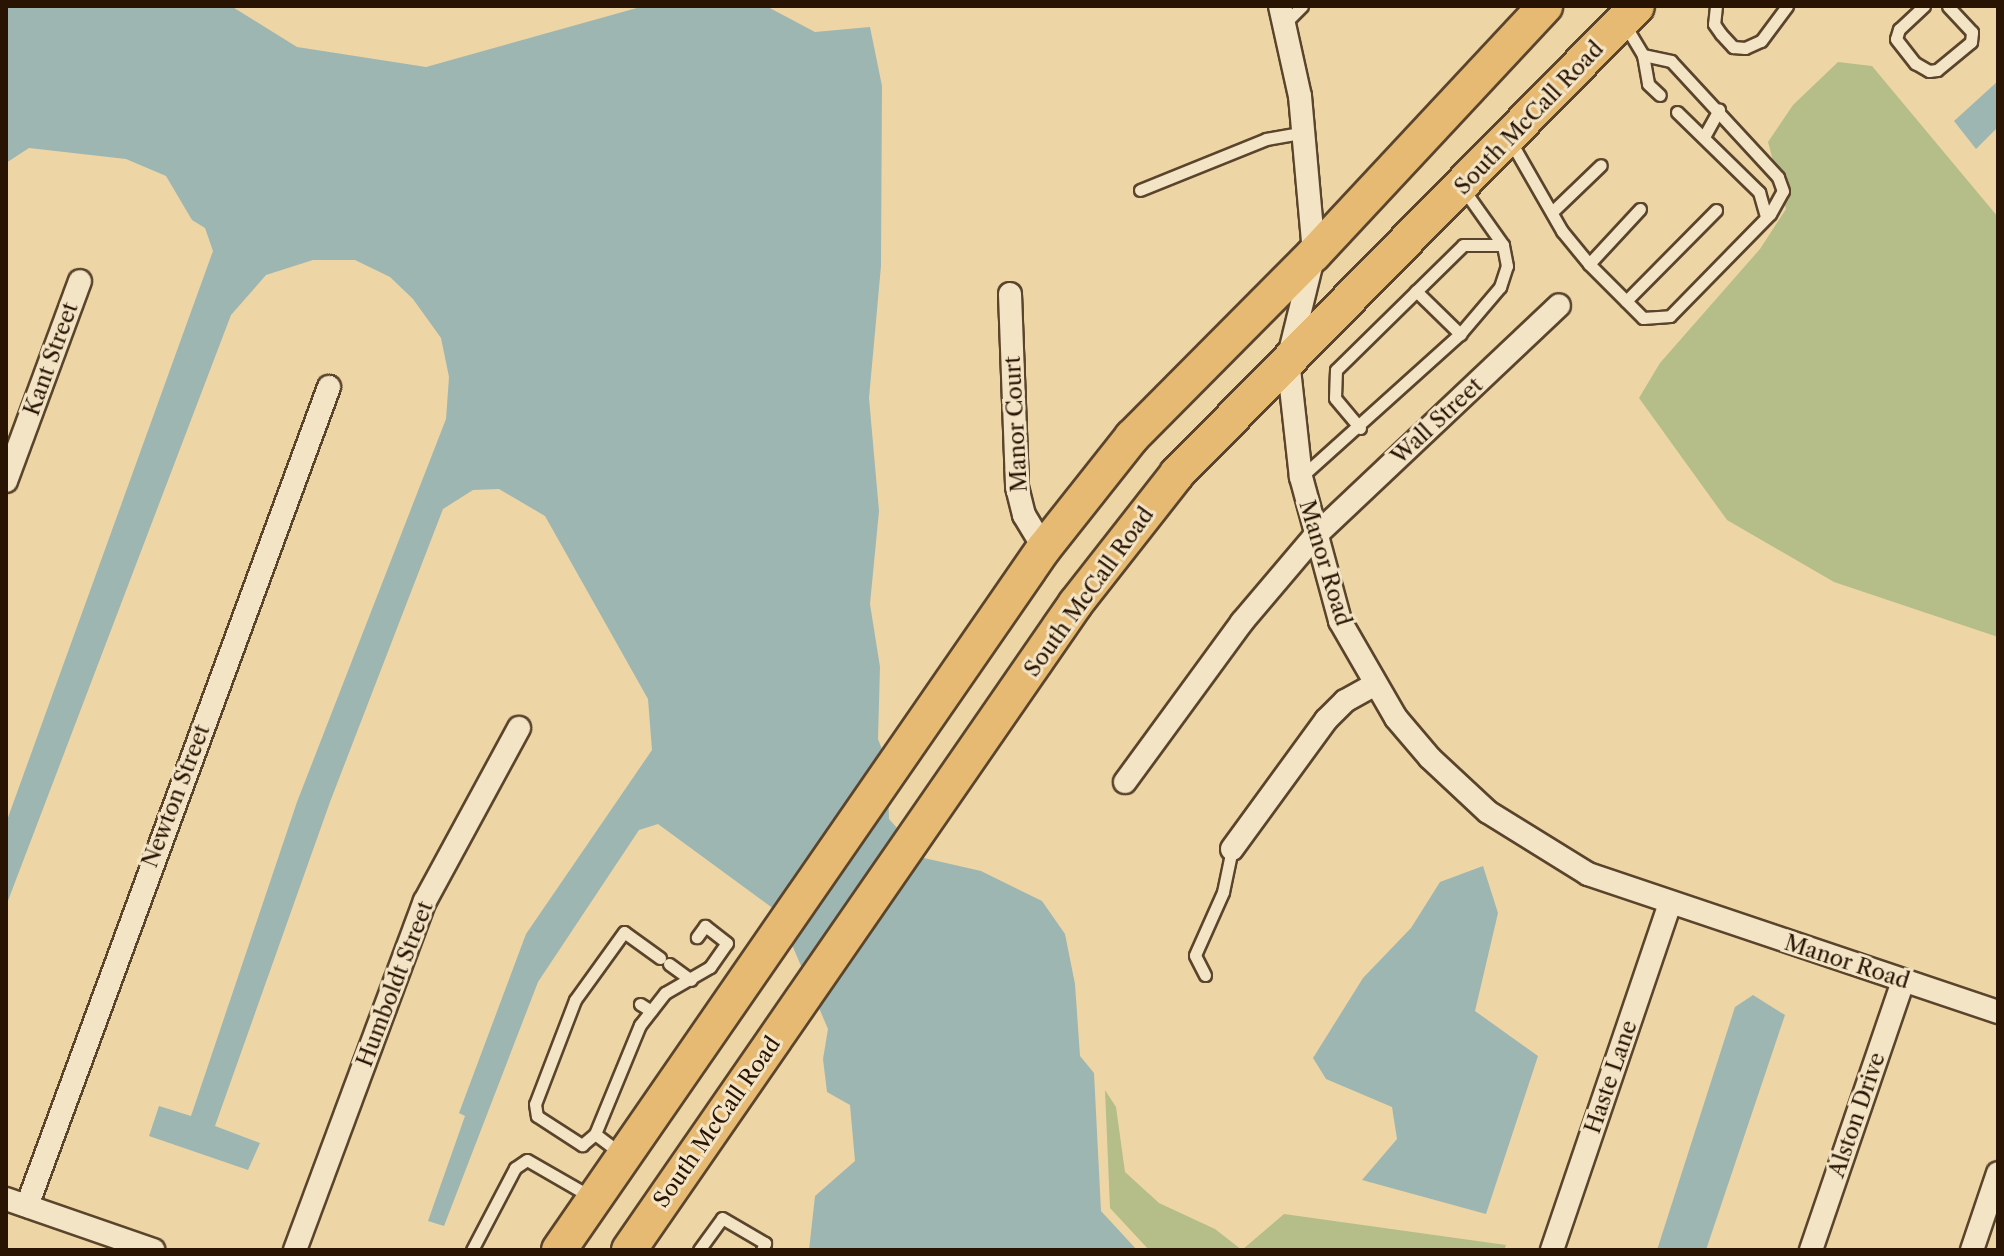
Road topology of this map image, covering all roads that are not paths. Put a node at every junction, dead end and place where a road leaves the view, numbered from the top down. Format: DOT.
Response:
graph roads {
  1 [pos="1302,6"];
  2 [pos="1545,6"];
  3 [pos="1716,6"];
  4 [pos="1787,6"];
  5 [pos="1924,6"];
  6 [pos="1948,6"];
  7 [pos="1628,11"];
  8 [pos="1282,14"];
  9 [pos="1643,55"];
  10 [pos="1660,95"];
  11 [pos="1719,110"];
  12 [pos="1677,112"];
  13 [pos="1305,132"];
  14 [pos="1705,135"];
  15 [pos="1509,138"];
  16 [pos="1601,165"];
  17 [pos="1462,187"];
  18 [pos="1140,190"];
  19 [pos="1640,209"];
  20 [pos="1716,210"];
  21 [pos="1553,211"];
  22 [pos="1766,217"];
  23 [pos="1503,245"];
  24 [pos="1314,254"];
  25 [pos="1589,264"];
  26 [pos="80,281"];
  27 [pos="1416,291"];
  28 [pos="1010,294"];
  29 [pos="1626,301"];
  30 [pos="1559,305"];
  31 [pos="1460,334"];
  32 [pos="1288,360"];
  33 [pos="329,387"];
  34 [pos="1360,428"];
  35 [pos="1301,477"];
  36 [pos="6,481"];
  37 [pos="1314,537"];
  38 [pos="1044,548"];
  39 [pos="1374,685"];
  40 [pos="519,728"];
  41 [pos="1125,782"];
  42 [pos="1232,849"];
  43 [pos="1670,904"];
  44 [pos="697,937"];
  45 [pos="1205,975"];
  46 [pos="691,980"];
  47 [pos="1903,981"];
  48 [pos="640,1004"];
  49 [pos="651,1011"];
  50 [pos="1998,1012"];
  51 [pos="595,1134"];
  52 [pos="625,1156"];
  53 [pos="1998,1173"];
  54 [pos="594,1198"];
  55 [pos="17,1202"];
  56 [pos="153,1250"];
  57 [pos="295,1250"];
  58 [pos="472,1250"];
  59 [pos="559,1250"];
  60 [pos="629,1250"];
  61 [pos="699,1250"];
  62 [pos="762,1250"];
  63 [pos="1552,1250"];
  64 [pos="1811,1250"];
  65 [pos="1972,1250"];
  1 -- 8 [label="lane"];
  2 -- 24 [label="main road"];
  3 -- 4 [label="lane"];
  5 -- 6 [label="lane"];
  7 -- 9 [label="lane"];
  7 -- 15 [label="main road, South McCall Road"];
  8 -- 13 [label="street, Manor Road"];
  9 -- 10 [label="lane"];
  9 -- 11 [label="lane"];
  11 -- 14 [label="lane"];
  11 -- 22 [label="lane"];
  12 -- 14 [label="lane"];
  13 -- 18 [label="lane"];
  13 -- 24 [label="street, Manor Road"];
  14 -- 22 [label="lane"];
  15 -- 17 [label="main road, South McCall Road"];
  15 -- 21 [label="lane"];
  16 -- 21 [label="lane"];
  17 -- 23 [label="lane"];
  17 -- 32 [label="main road, South McCall Road"];
  19 -- 25 [label="lane"];
  20 -- 29 [label="lane"];
  21 -- 25 [label="lane"];
  22 -- 29 [label="lane"];
  23 -- 27 [label="lane"];
  23 -- 31 [label="lane"];
  24 -- 32 [label="street, Manor Road"];
  24 -- 38 [label="main road"];
  25 -- 29 [label="lane"];
  26 -- 36 [label="street, Kant Street"];
  27 -- 31 [label="lane"];
  27 -- 34 [label="lane"];
  28 -- 38 [label="street, Manor Court"];
  30 -- 37 [label="street, Wall Street"];
  31 -- 34 [label="lane"];
  32 -- 35 [label="street, Manor Road"];
  32 -- 60 [label="main road, South McCall Road"];
  33 -- 55 [label="street, Newton Street"];
  34 -- 35 [label="lane"];
  35 -- 37 [label="street, Manor Road"];
  37 -- 39 [label="street, Manor Road"];
  37 -- 41 [label="street, Wall Street"];
  38 -- 52 [label="main road"];
  39 -- 42 [label="street"];
  39 -- 43 [label="street, Manor Road"];
  40 -- 57 [label="street, Humboldt Street"];
  42 -- 45 [label="lane"];
  43 -- 47 [label="street, Manor Road"];
  43 -- 63 [label="street, Haste Lane"];
  44 -- 46 [label="lane"];
  46 -- 49 [label="lane"];
  46 -- 51 [label="lane"];
  47 -- 50 [label="street, Manor Road"];
  47 -- 64 [label="street, Alston Drive"];
  48 -- 49 [label="lane"];
  49 -- 51 [label="lane"];
  51 -- 52 [label="lane"];
  52 -- 54 [label="main road"];
  53 -- 65 [label="street"];
  54 -- 58 [label="lane"];
  54 -- 59 [label="main road"];
  55 -- 56 [label="street"];
  61 -- 62 [label="lane"];
}
